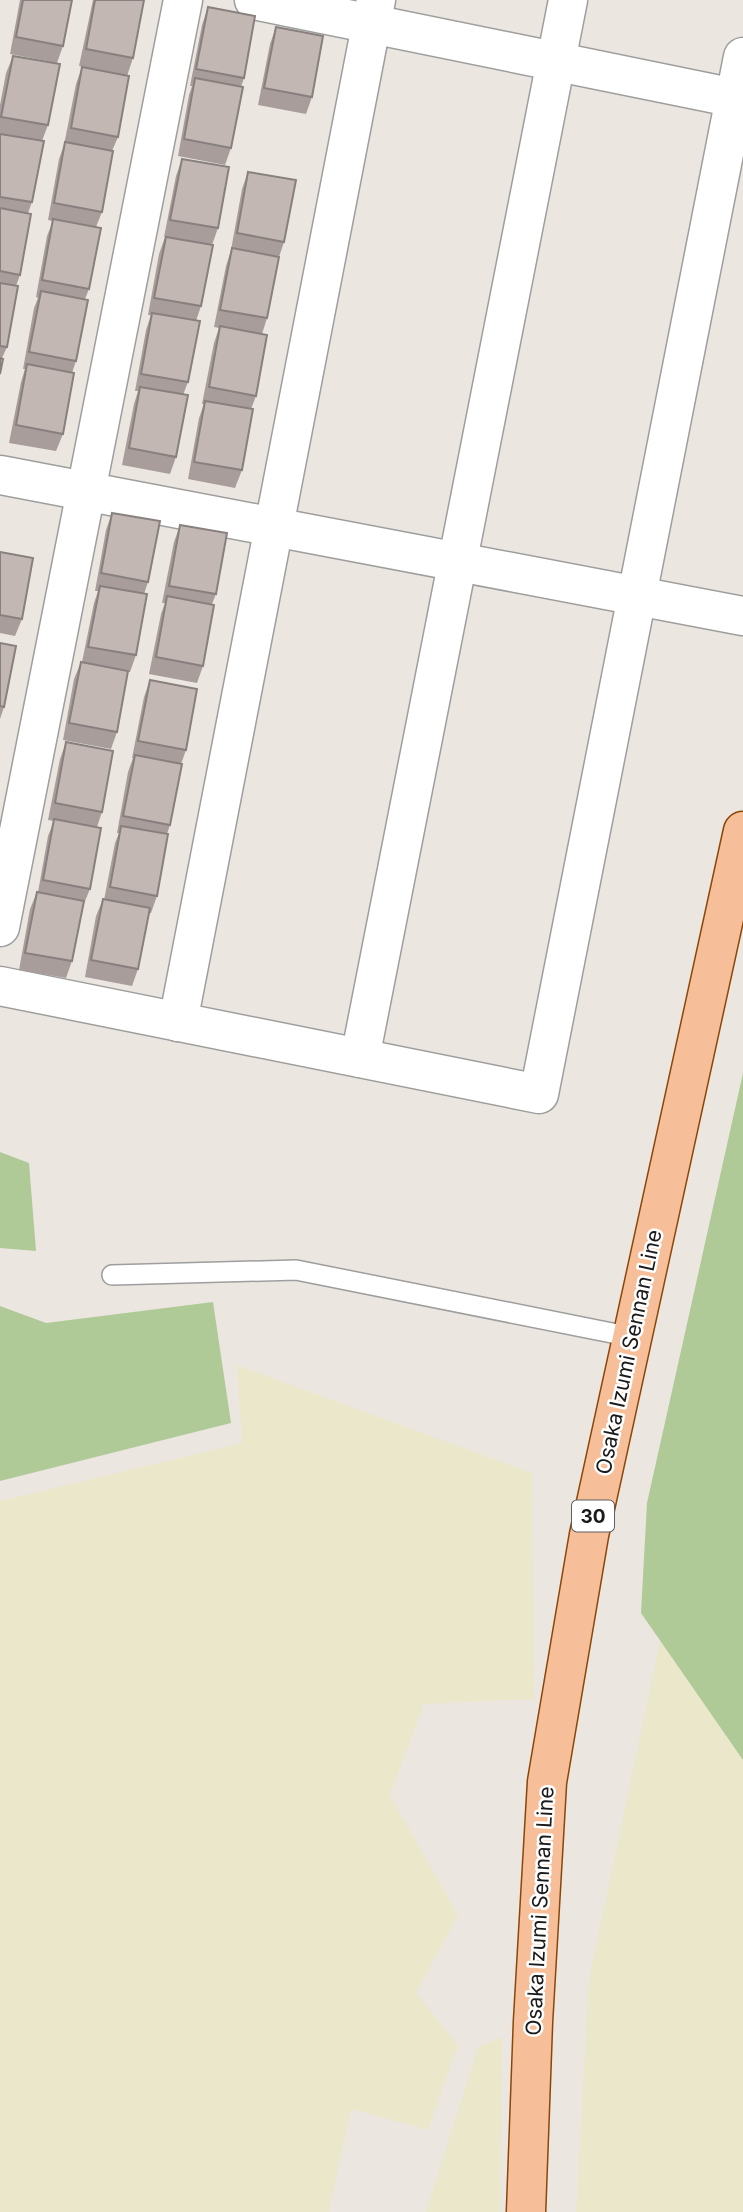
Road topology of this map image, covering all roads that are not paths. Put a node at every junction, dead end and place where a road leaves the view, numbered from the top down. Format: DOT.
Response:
graph roads {
  1 [pos="183,0"];
  2 [pos="254,0"];
  3 [pos="568,0"];
  4 [pos="374,12"];
  5 [pos="743,57"];
  6 [pos="556,61"];
  7 [pos="735,97"];
  8 [pos="0,475"];
  9 [pos="86,492"];
  10 [pos="274,527"];
  11 [pos="458,562"];
  12 [pos="637,596"];
  13 [pos="743,616"];
  14 [pos="743,831"];
  15 [pos="0,927"];
  16 [pos="0,986"];
  17 [pos="178,1022"];
  18 [pos="360,1058"];
  19 [pos="112,1275"];
  20 [pos="632,1337"];
  21 [pos="526,2212"];
  1 -- 9 [label="street"];
  2 -- 4 [label="street"];
  3 -- 6 [label="street"];
  4 -- 6 [label="street"];
  4 -- 10 [label="street"];
  5 -- 7 [label="street"];
  6 -- 7 [label="street"];
  6 -- 11 [label="street"];
  7 -- 12 [label="street"];
  8 -- 9 [label="street"];
  9 -- 10 [label="street"];
  9 -- 15 [label="street"];
  10 -- 11 [label="street"];
  10 -- 17 [label="street"];
  11 -- 12 [label="street"];
  11 -- 18 [label="street"];
  12 -- 13 [label="street"];
  12 -- 18 [label="street"];
  14 -- 20 [label="main road, Osaka Izumi Sennan Line / 30"];
  16 -- 17 [label="street"];
  17 -- 18 [label="street"];
  19 -- 20 [label="lane"];
  20 -- 21 [label="main road, Osaka Izumi Sennan Line / 30"];
}
